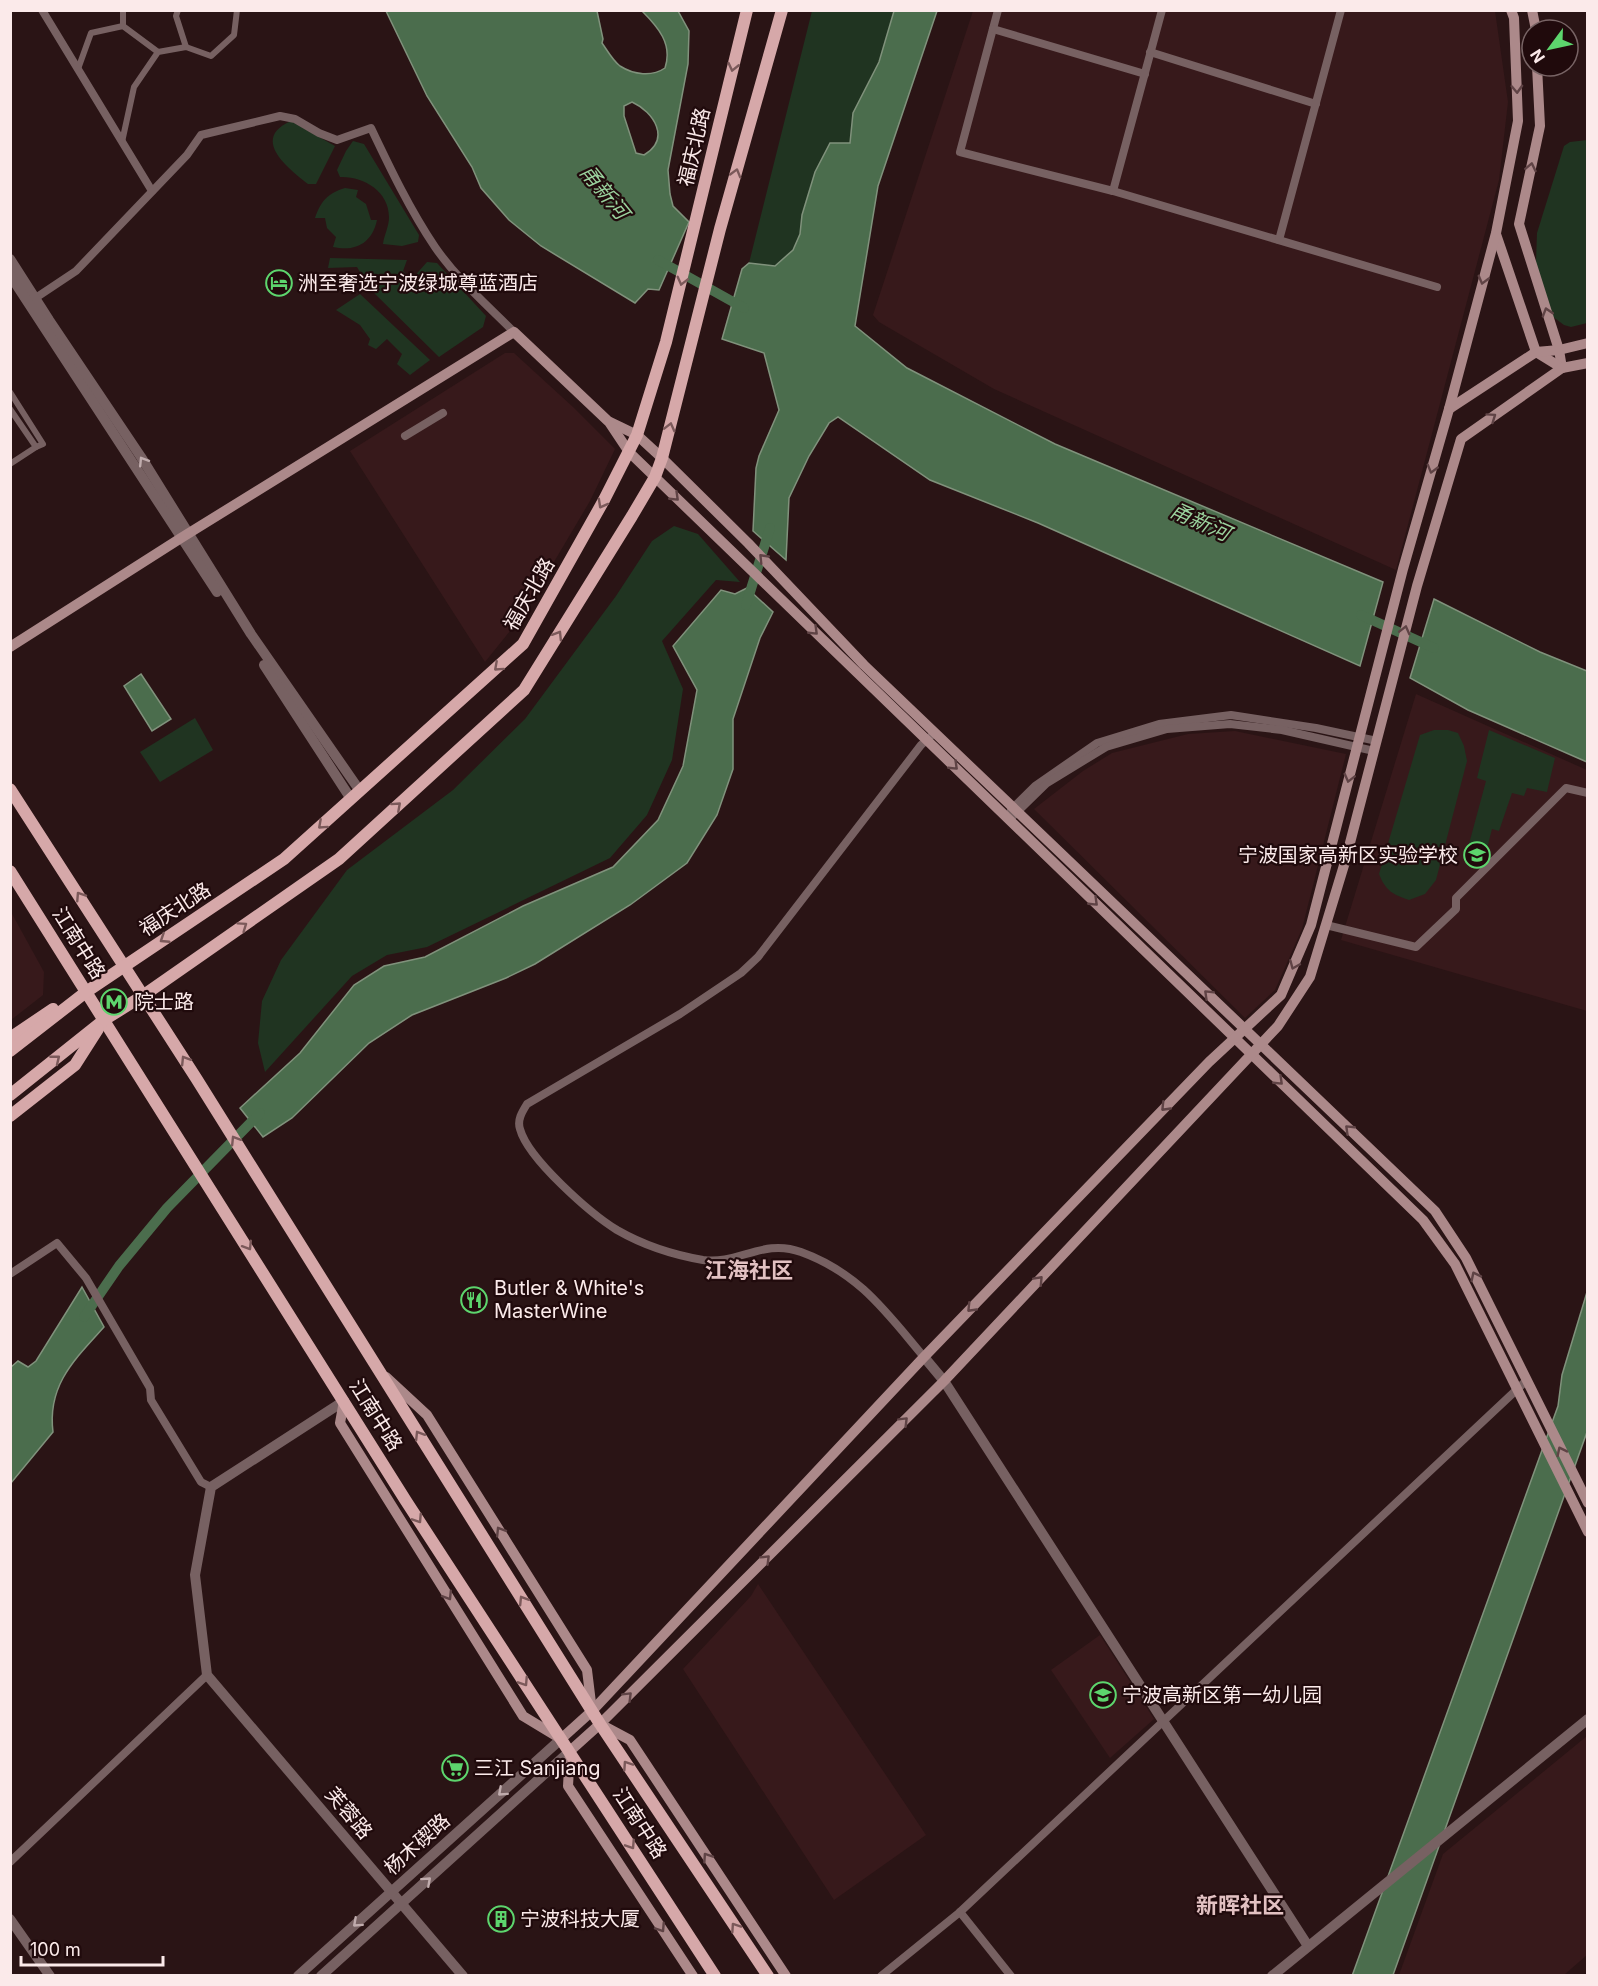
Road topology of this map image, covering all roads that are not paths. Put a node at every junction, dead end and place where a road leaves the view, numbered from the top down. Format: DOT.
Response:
graph roads {
  1 [pos="123,10"];
  2 [pos="178,10"];
  3 [pos="237,10"];
  4 [pos="747,10"];
  5 [pos="782,10"];
  6 [pos="998,10"];
  7 [pos="1161,10"];
  8 [pos="1341,10"];
  9 [pos="1511,10"];
  10 [pos="43,11"];
  11 [pos="123,26"];
  12 [pos="993,29"];
  13 [pos="186,47"];
  14 [pos="158,52"];
  15 [pos="1150,52"];
  16 [pos="78,69"];
  17 [pos="1145,74"];
  18 [pos="1538,78"];
  19 [pos="1316,104"];
  20 [pos="122,142"];
  21 [pos="152,191"];
  22 [pos="1113,191"];
  23 [pos="1496,233"];
  24 [pos="1279,240"];
  25 [pos="10,259"];
  26 [pos="10,275"];
  27 [pos="1437,287"];
  28 [pos="32,300"];
  29 [pos="514,332"];
  30 [pos="1587,343"];
  31 [pos="1559,350"];
  32 [pos="1536,352"];
  33 [pos="1587,363"];
  34 [pos="1562,368"];
  35 [pos="10,392"];
  36 [pos="10,409"];
  37 [pos="1449,409"];
  38 [pos="443,413"];
  39 [pos="609,422"];
  40 [pos="637,435"];
  41 [pos="405,436"];
  42 [pos="36,447"];
  43 [pos="629,452"];
  44 [pos="662,458"];
  45 [pos="10,464"];
  46 [pos="655,477"];
  47 [pos="185,536"];
  48 [pos="10,647"];
  49 [pos="931,736"];
  50 [pos="1358,742"];
  51 [pos="1375,746"];
  52 [pos="10,789"];
  53 [pos="1587,793"];
  54 [pos="356,795"];
  55 [pos="1016,809"];
  56 [pos="1007,818"];
  57 [pos="10,871"];
  58 [pos="1326,925"];
  59 [pos="125,965"];
  60 [pos="86,992"];
  61 [pos="144,995"];
  62 [pos="104,1020"];
  63 [pos="1245,1029"];
  64 [pos="10,1038"];
  65 [pos="1235,1038"];
  66 [pos="1260,1044"];
  67 [pos="10,1051"];
  68 [pos="1251,1053"];
  69 [pos="10,1095"];
  70 [pos="10,1116"];
  71 [pos="10,1274"];
  72 [pos="924,1356"];
  73 [pos="378,1370"];
  74 [pos="1527,1380"];
  75 [pos="944,1381"];
  76 [pos="1517,1389"];
  77 [pos="345,1401"];
  78 [pos="211,1487"];
  79 [pos="1587,1503"];
  80 [pos="1587,1532"];
  81 [pos="207,1675"];
  82 [pos="592,1712"];
  83 [pos="1587,1719"];
  84 [pos="1163,1722"];
  85 [pos="600,1724"];
  86 [pos="561,1739"];
  87 [pos="570,1751"];
  88 [pos="10,1862"];
  89 [pos="392,1891"];
  90 [pos="402,1904"];
  91 [pos="960,1912"];
  92 [pos="10,1919"];
  93 [pos="1308,1946"];
  94 [pos="50,1976"];
  95 [pos="298,1976"];
  96 [pos="321,1976"];
  97 [pos="463,1976"];
  98 [pos="693,1976"];
  99 [pos="715,1976"];
  100 [pos="768,1976"];
  101 [pos="786,1976"];
  102 [pos="881,1976"];
  103 [pos="1011,1976"];
  104 [pos="1272,1976"];
  1 -- 11 [label="street"];
  2 -- 13 [label="street"];
  3 -- 13 [label="street"];
  4 -- 40 [label="main road, 福庆北路, one-way"];
  44 -- 5 [label="main road, one-way"];
  6 -- 12 [label="street"];
  7 -- 15 [label="street"];
  8 -- 19 [label="street"];
  9 -- 23 [label="main road, one-way"];
  10 -- 16 [label="street"];
  11 -- 14 [label="street"];
  11 -- 16 [label="street"];
  12 -- 17 [label="street"];
  12 -- 22 [label="street"];
  13 -- 14 [label="street"];
  14 -- 20 [label="street"];
  15 -- 17 [label="street"];
  15 -- 19 [label="street"];
  16 -- 20 [label="street"];
  17 -- 22 [label="street"];
  31 -- 18 [label="main road, one-way"];
  19 -- 24 [label="street"];
  20 -- 21 [label="street"];
  21 -- 28 [label="street"];
  21 -- 29 [label="street"];
  22 -- 24 [label="street"];
  23 -- 32 [label="main road"];
  23 -- 37 [label="main road, one-way"];
  24 -- 27 [label="street"];
  25 -- 28 [label="street"];
  26 -- 28 [label="street"];
  28 -- 47 [label="street"];
  29 -- 39 [label="main road"];
  29 -- 47 [label="main road"];
  30 -- 31 [label="main road"];
  31 -- 32 [label="main road"];
  31 -- 34 [label="main road"];
  32 -- 34 [label="main road"];
  32 -- 37 [label="main road"];
  33 -- 34 [label="main road"];
  51 -- 34 [label="main road, one-way"];
  35 -- 42 [label="street"];
  36 -- 42 [label="street"];
  37 -- 50 [label="main road, one-way"];
  38 -- 41 [label="street"];
  39 -- 40 [label="main road"];
  39 -- 43 [label="main road"];
  40 -- 43 [label="main road, 福庆北路"];
  40 -- 44 [label="main road"];
  42 -- 45 [label="street"];
  43 -- 46 [label="main road"];
  43 -- 54 [label="main road, 福庆北路, one-way"];
  44 -- 46 [label="main road"];
  49 -- 44 [label="main road, one-way"];
  46 -- 49 [label="main road, one-way"];
  61 -- 46 [label="main road, one-way"];
  47 -- 48 [label="main road"];
  47 -- 54 [label="street"];
  49 -- 55 [label="main road"];
  49 -- 56 [label="main road, one-way"];
  49 -- 72 [label="street"];
  50 -- 51 [label="street"];
  50 -- 55 [label="street"];
  50 -- 63 [label="main road, one-way"];
  51 -- 58 [label="main road"];
  59 -- 52 [label="main road, 江南中路, one-way"];
  53 -- 58 [label="street"];
  54 -- 59 [label="main road, 福庆北路, one-way"];
  55 -- 56 [label="street"];
  63 -- 55 [label="main road, one-way"];
  56 -- 65 [label="main road, one-way"];
  57 -- 60 [label="main road, 江南中路"];
  58 -- 66 [label="main road"];
  59 -- 60 [label="main road, 福庆北路"];
  59 -- 61 [label="main road, 江南中路"];
  60 -- 62 [label="main road, 江南中路"];
  60 -- 64 [label="main road"];
  60 -- 67 [label="main road, 福庆北路"];
  61 -- 62 [label="main road"];
  73 -- 61 [label="main road, 江南中路, one-way"];
  69 -- 62 [label="main road, one-way"];
  62 -- 70 [label="main road"];
  62 -- 77 [label="main road, 江南中路, one-way"];
  63 -- 65 [label="main road"];
  63 -- 66 [label="main road"];
  65 -- 68 [label="main road"];
  65 -- 72 [label="main road, one-way"];
  66 -- 68 [label="main road"];
  74 -- 66 [label="main road, one-way"];
  75 -- 68 [label="main road, one-way"];
  68 -- 76 [label="main road, one-way"];
  71 -- 78 [label="street"];
  72 -- 75 [label="street"];
  72 -- 82 [label="main road"];
  82 -- 73 [label="main road, 江南中路, one-way"];
  82 -- 73 [label="main road, one-way"];
  74 -- 76 [label="street"];
  79 -- 74 [label="main road, one-way"];
  75 -- 84 [label="street"];
  85 -- 75 [label="main road, one-way"];
  76 -- 80 [label="main road"];
  76 -- 84 [label="street"];
  77 -- 78 [label="street"];
  77 -- 86 [label="main road, 江南中路, one-way"];
  77 -- 86 [label="main road, one-way"];
  78 -- 81 [label="street"];
  81 -- 88 [label="street"];
  81 -- 89 [label="street, 芙蓉路"];
  82 -- 85 [label="main road, 江南中路"];
  82 -- 86 [label="main road"];
  83 -- 93 [label="street"];
  84 -- 91 [label="street"];
  84 -- 93 [label="street"];
  85 -- 87 [label="main road"];
  100 -- 85 [label="main road, 江南中路, one-way"];
  101 -- 85 [label="main road, one-way"];
  86 -- 87 [label="main road, 江南中路"];
  86 -- 89 [label="street, 杨木碶路, one-way"];
  90 -- 87 [label="street, 杨木碶路, one-way"];
  87 -- 98 [label="main road, one-way"];
  87 -- 99 [label="main road, 江南中路, one-way"];
  89 -- 90 [label="street, 芙蓉路"];
  89 -- 95 [label="street, 杨木碶路, one-way"];
  90 -- 96 [label="street, 杨木碶路"];
  90 -- 97 [label="street, 芙蓉路"];
  91 -- 102 [label="street"];
  91 -- 103 [label="street"];
  92 -- 94 [label="street"];
  93 -- 104 [label="street"];
}
